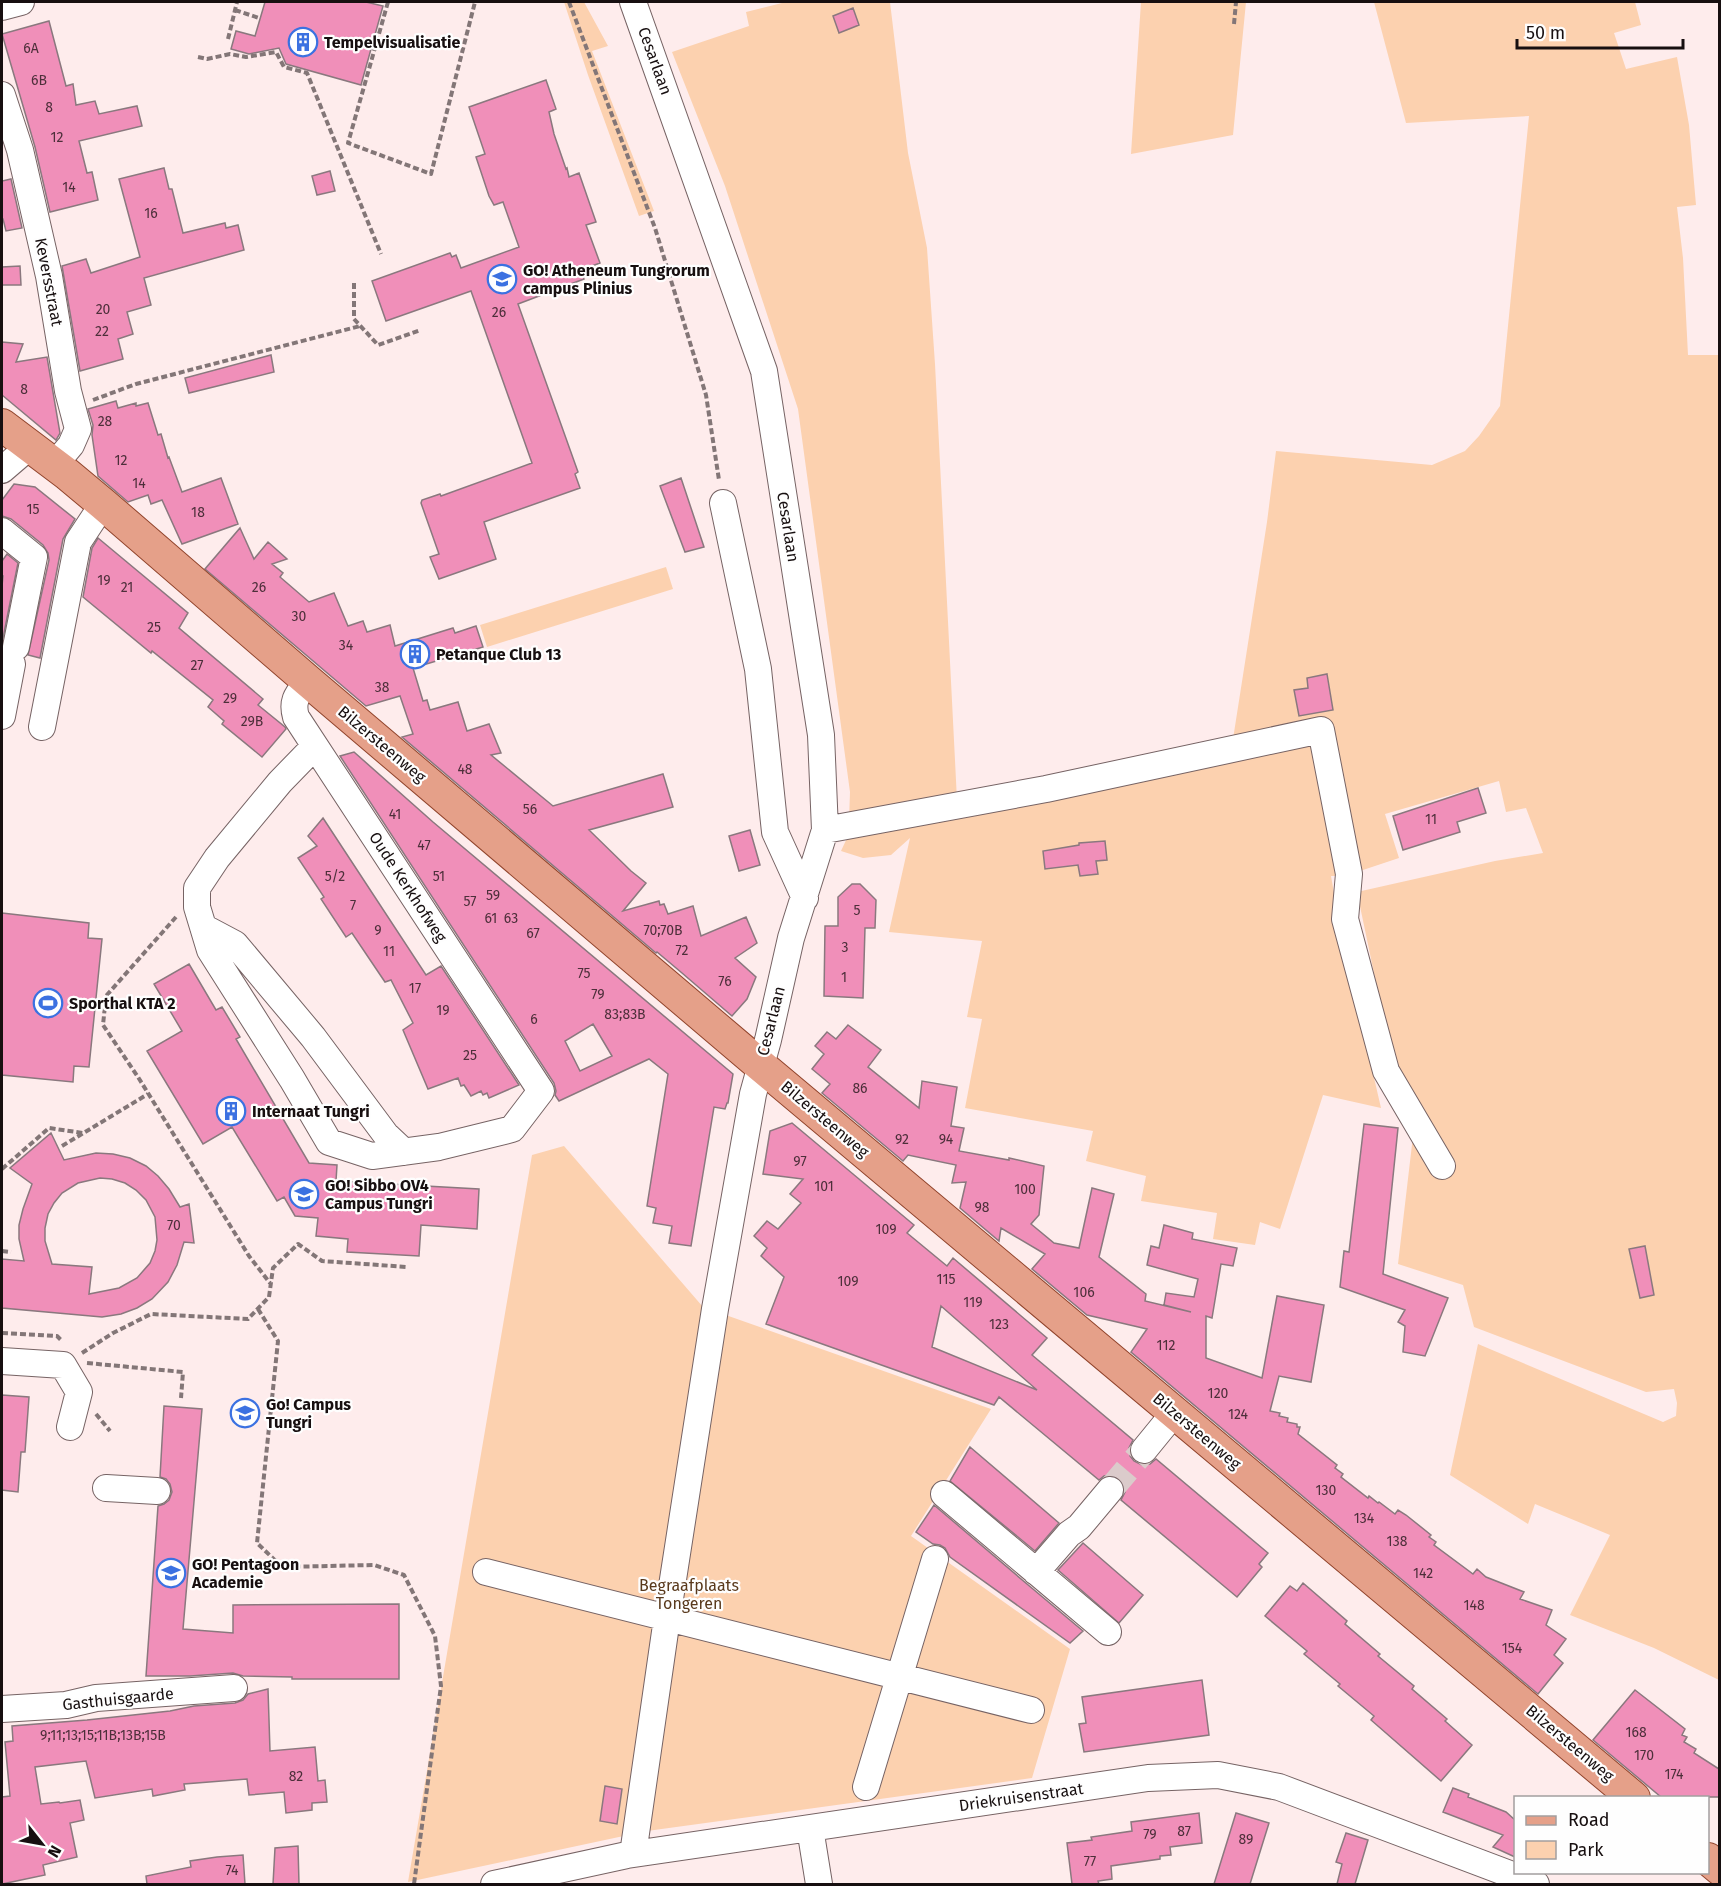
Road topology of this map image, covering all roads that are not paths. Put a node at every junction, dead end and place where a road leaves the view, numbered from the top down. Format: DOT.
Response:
graph roads {
  1 [pos="21,2"];
  2 [pos="633,2"];
  3 [pos="2,7"];
  4 [pos="2,95"];
  5 [pos="2,425"];
  6 [pos="42,455"];
  7 [pos="2,470"];
  8 [pos="723,503"];
  9 [pos="103,504"];
  10 [pos="2,531"];
  11 [pos="9,654"];
  12 [pos="308,681"];
  13 [pos="2,716"];
  14 [pos="42,727"];
  15 [pos="315,746"];
  16 [pos="825,830"];
  17 [pos="805,898"];
  18 [pos="200,917"];
  19 [pos="760,1065"];
  20 [pos="404,1152"];
  21 [pos="1442,1166"];
  22 [pos="2,1361"];
  23 [pos="1176,1412"];
  24 [pos="70,1427"];
  25 [pos="1144,1449"];
  26 [pos="106,1488"];
  27 [pos="1110,1490"];
  28 [pos="157,1491"];
  29 [pos="944,1494"];
  30 [pos="935,1559"];
  31 [pos="486,1572"];
  32 [pos="1036,1572"];
  33 [pos="666,1618"];
  34 [pos="1108,1632"];
  35 [pos="899,1677"];
  36 [pos="234,1688"];
  37 [pos="2,1709"];
  38 [pos="1031,1710"];
  39 [pos="866,1787"];
  40 [pos="1633,1796"];
  41 [pos="810,1828"];
  42 [pos="633,1854"];
  43 [pos="494,1884"];
  44 [pos="819,1884"];
  45 [pos="1536,1884"];
  1 -- 3 [label="street"];
  2 -- 16 [label="street, Cesarlaan"];
  4 -- 6 [label="street, Keversstraat"];
  5 -- 6 [label="main road, Bilzersteenweg"];
  6 -- 7 [label="street, Keversstraat"];
  6 -- 9 [label="main road, Bilzersteenweg"];
  8 -- 17 [label="street"];
  9 -- 12 [label="main road, Bilzersteenweg"];
  9 -- 14 [label="street"];
  10 -- 11 [label="street"];
  11 -- 13 [label="street"];
  12 -- 15 [label="street, Oude Kerkhofweg"];
  12 -- 19 [label="main road, Bilzersteenweg"];
  15 -- 18 [label="street"];
  15 -- 20 [label="street, Oude Kerkhofweg"];
  16 -- 17 [label="street, Cesarlaan"];
  16 -- 21 [label="street"];
  17 -- 19 [label="street, Cesarlaan"];
  18 -- 20 [label="street"];
  18 -- 20 [label="street"];
  19 -- 23 [label="main road, Bilzersteenweg"];
  19 -- 33 [label="street, Bilzersteenweg"];
  22 -- 24 [label="street"];
  23 -- 25 [label="street"];
  23 -- 40 [label="main road, Bilzersteenweg"];
  26 -- 28 [label="street"];
  27 -- 32 [label="street"];
  29 -- 32 [label="street"];
  30 -- 35 [label="street"];
  31 -- 33 [label="street"];
  32 -- 34 [label="street"];
  33 -- 35 [label="street"];
  33 -- 42 [label="street, Bilzersteenweg"];
  35 -- 38 [label="street"];
  35 -- 39 [label="street"];
  36 -- 37 [label="street, Gasthuisgaarde"];
  41 -- 42 [label="street, Driekruisenstraat"];
  41 -- 44 [label="street"];
  41 -- 45 [label="street, Driekruisenstraat"];
  42 -- 43 [label="street, Driekruisenstraat"];
}
